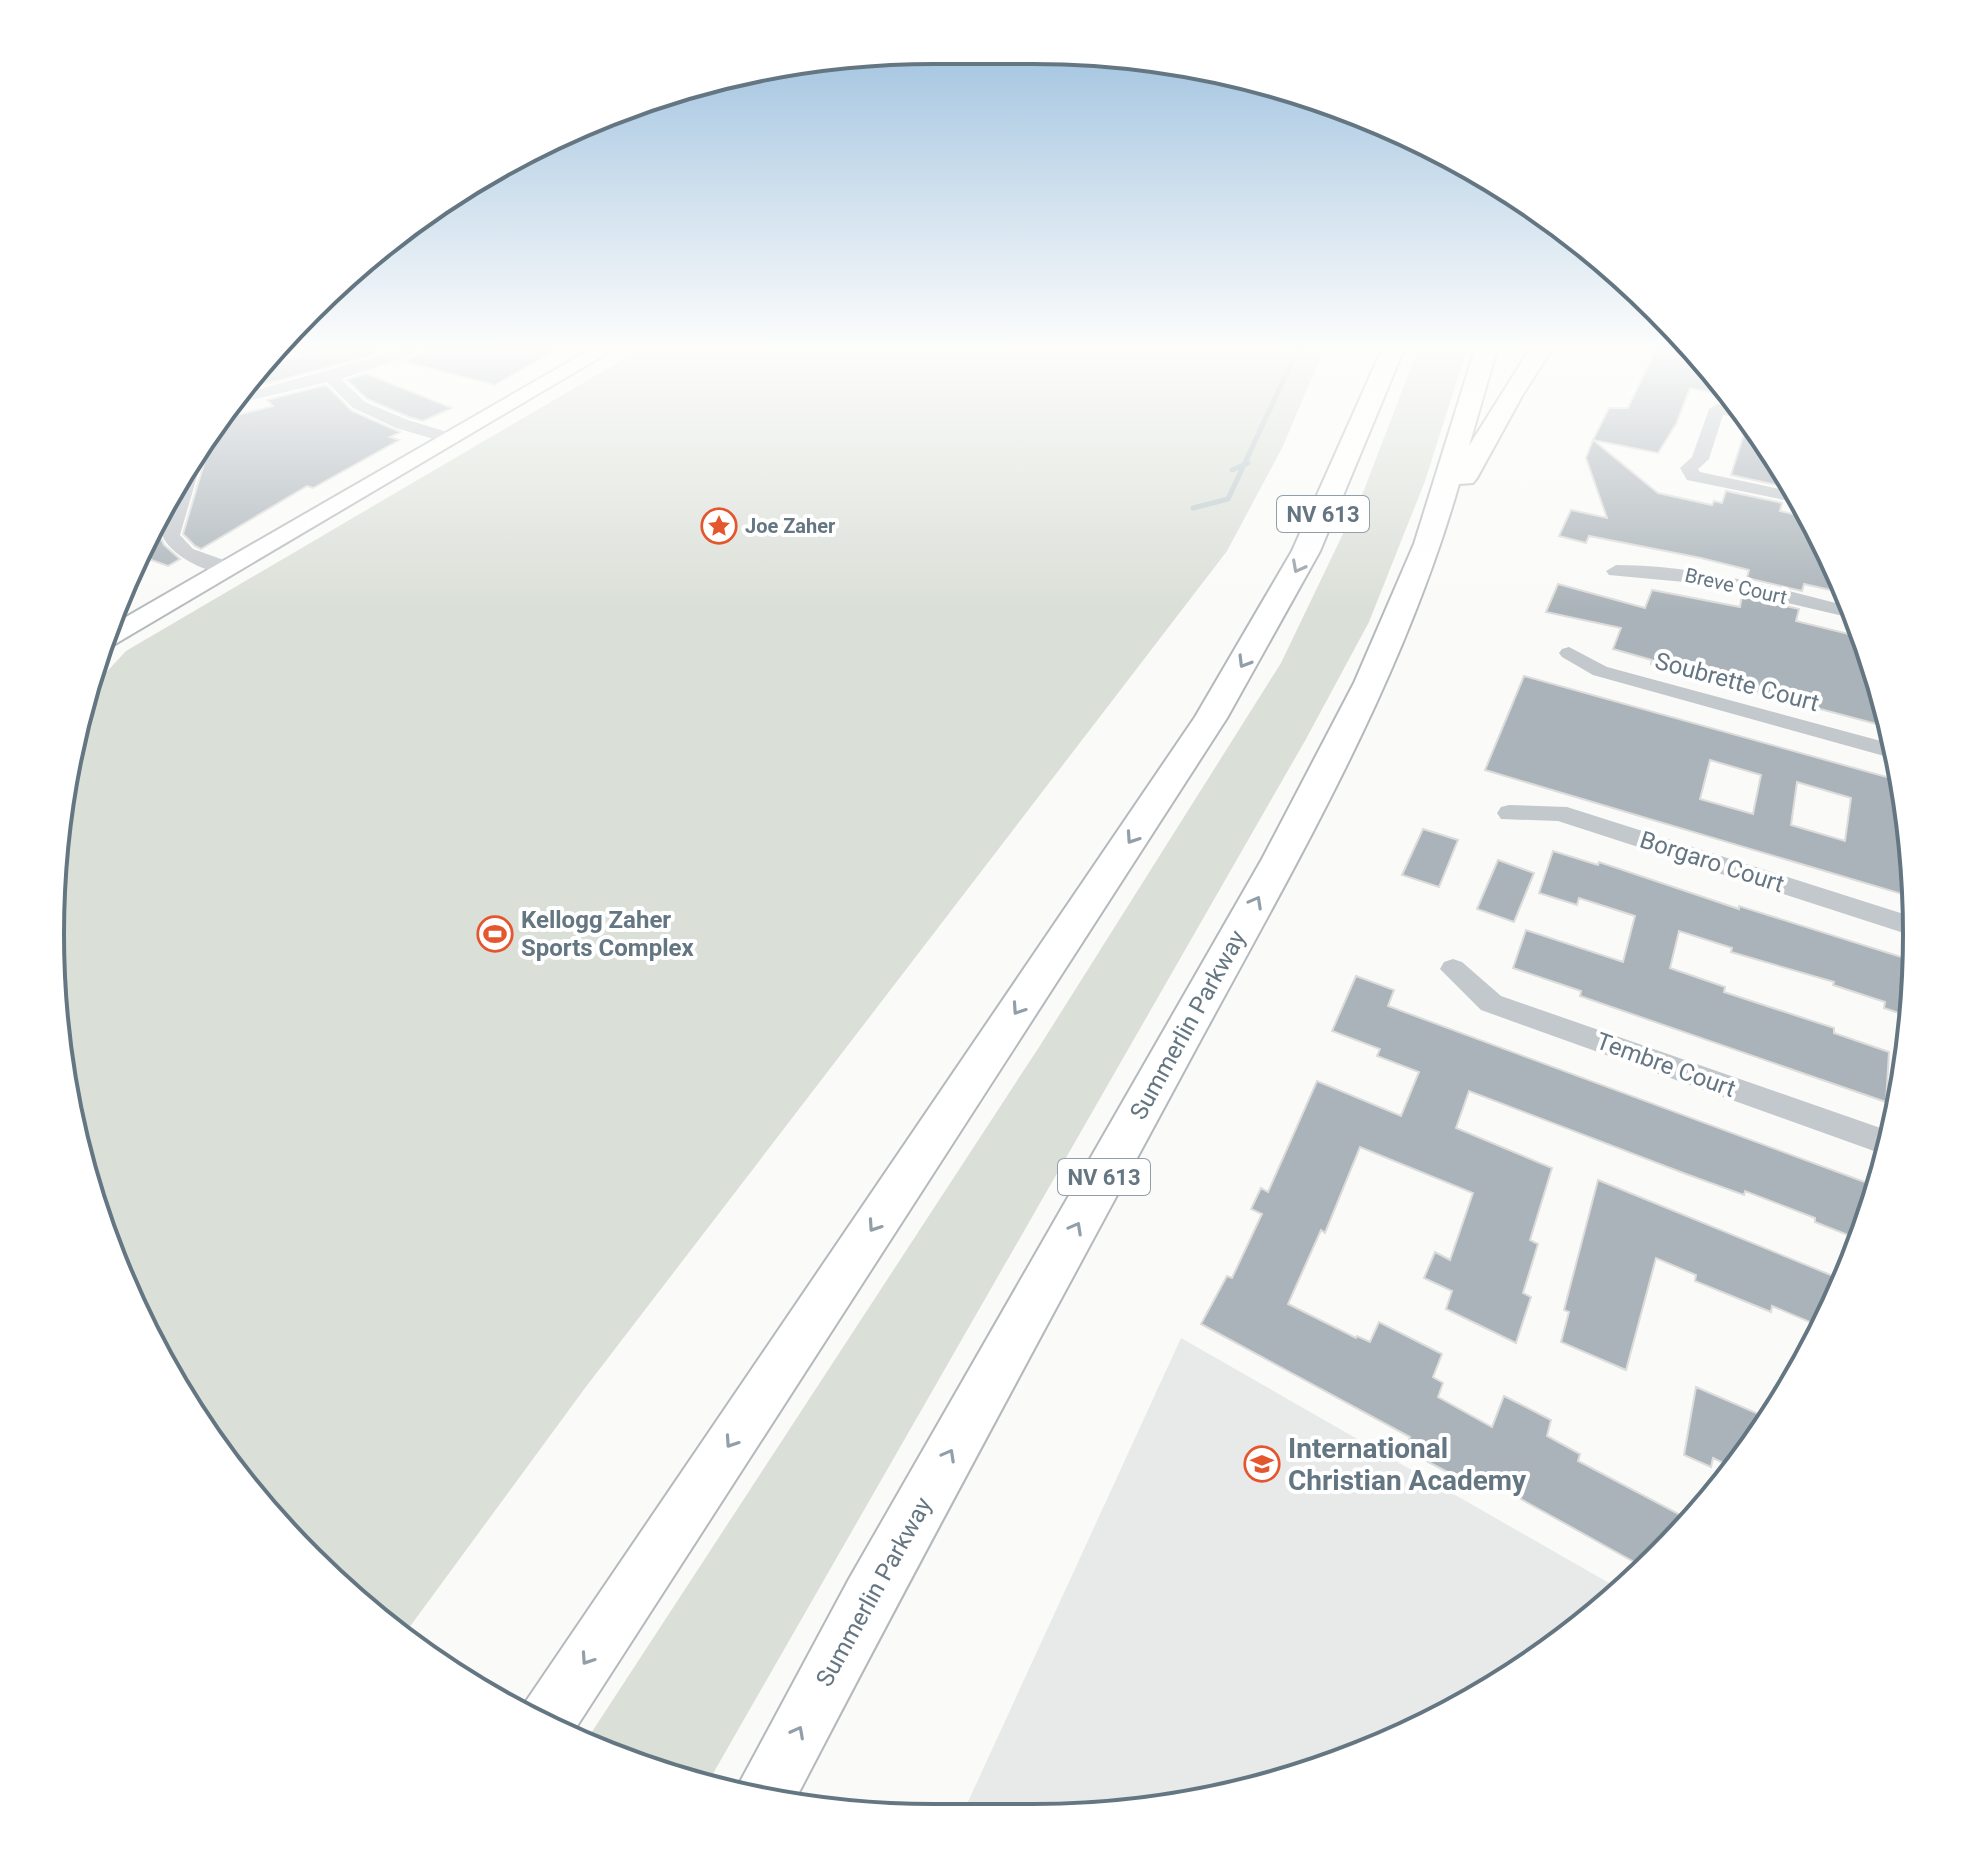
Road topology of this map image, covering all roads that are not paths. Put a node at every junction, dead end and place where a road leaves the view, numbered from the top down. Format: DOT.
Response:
graph roads {
  1 [pos="442,436"];
  2 [pos="456,436"];
  3 [pos="1355,436"];
  4 [pos="1460,436"];
  5 [pos="1487,436"];
  6 [pos="1708,436"];
  7 [pos="451,439"];
  8 [pos="1784,495"];
  9 [pos="182,498"];
  10 [pos="1428,544"];
  11 [pos="228,568"];
  12 [pos="1616,571"];
  13 [pos="1841,611"];
  14 [pos="118,632"];
  15 [pos="1569,653"];
  16 [pos="1882,749"];
  17 [pos="1509,813"];
  18 [pos="1903,924"];
  19 [pos="1453,969"];
  20 [pos="1878,1140"];
  21 [pos="550,1714"];
  22 [pos="768,1788"];
  1 -- 7 [label="street"];
  2 -- 7 [label="main road"];
  3 -- 21 [label="highway, NV 613, one-way"];
  4 -- 10 [label="highway, Summerlin Parkway / NV 613"];
  5 -- 10 [label="highway"];
  6 -- 8 [label="street"];
  7 -- 11 [label="main road"];
  9 -- 11 [label="street"];
  22 -- 10 [label="highway, Summerlin Parkway / NV 613, one-way"];
  11 -- 14 [label="main road"];
  12 -- 13 [label="street, Breve Court"];
  15 -- 16 [label="street, Soubrette Court"];
  17 -- 18 [label="street, Borgaro Court"];
  19 -- 20 [label="street, Tembre Court"];
}
